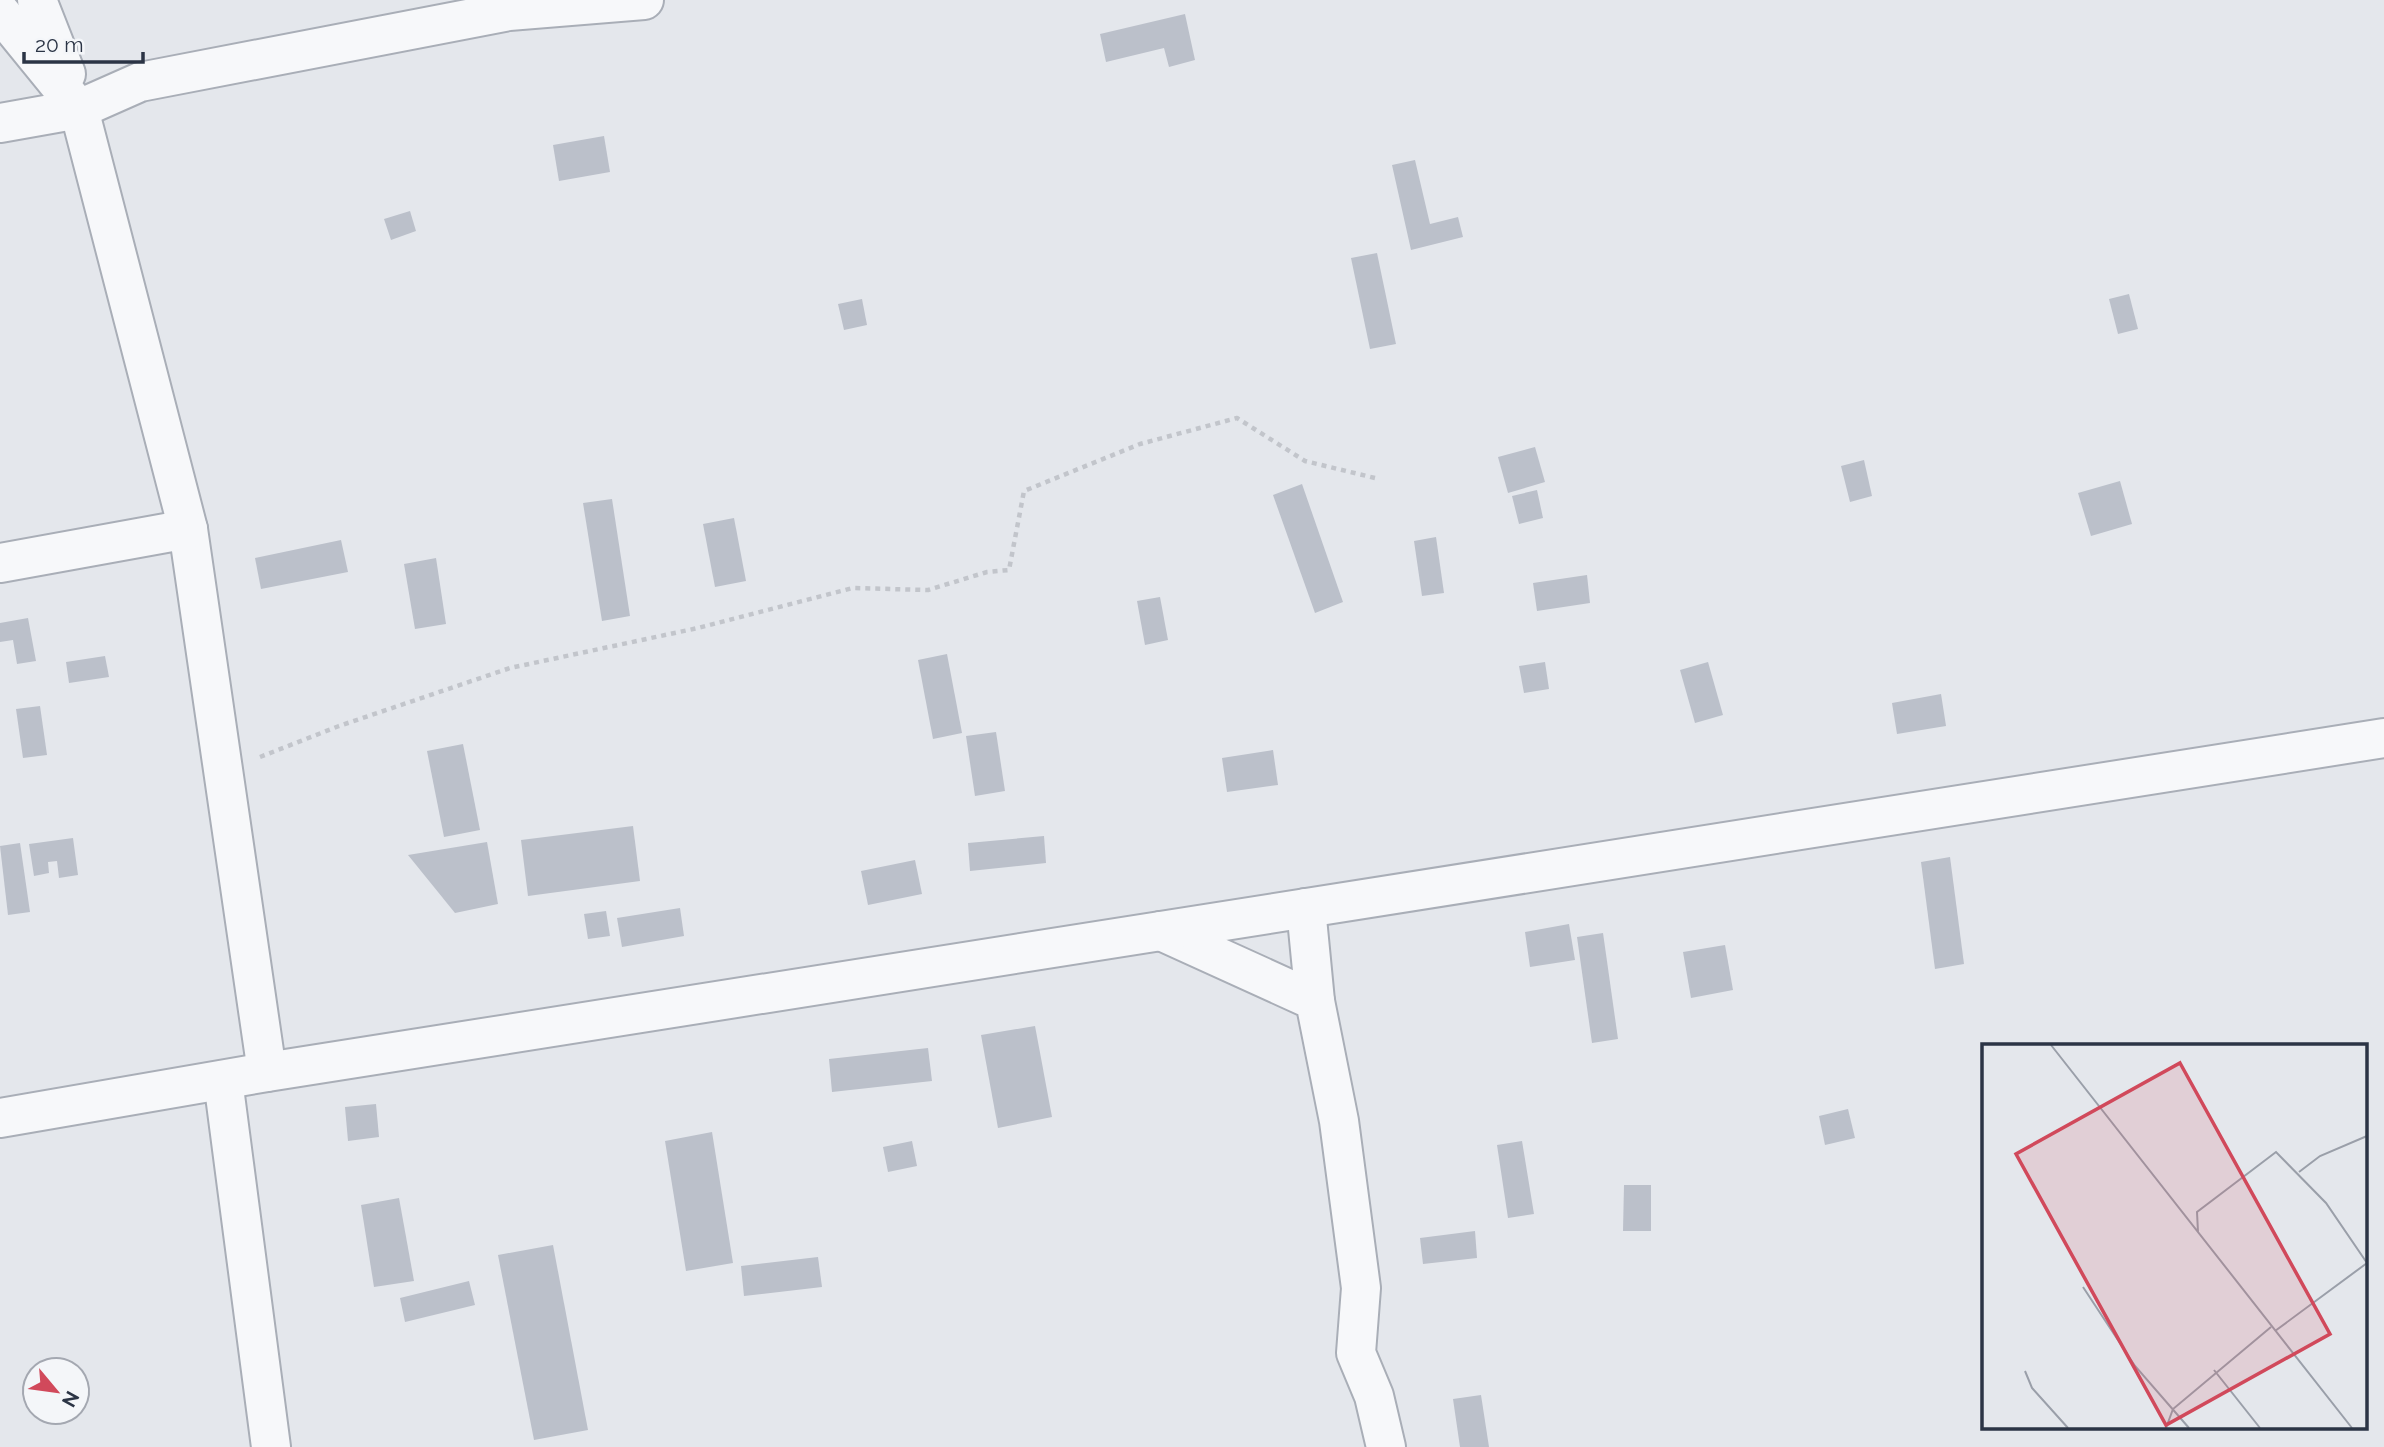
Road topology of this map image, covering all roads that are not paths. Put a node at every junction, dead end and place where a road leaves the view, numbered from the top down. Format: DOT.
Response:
graph roads {
  1 [pos="37,0"];
  2 [pos="644,0"];
  3 [pos="0,12"];
  4 [pos="79,109"];
  5 [pos="0,123"];
  6 [pos="188,529"];
  7 [pos="0,563"];
  8 [pos="2384,738"];
  9 [pos="1306,908"];
  10 [pos="1161,931"];
  11 [pos="1315,1001"];
  12 [pos="267,1072"];
  13 [pos="223,1080"];
  14 [pos="0,1118"];
  15 [pos="271,1447"];
  16 [pos="1386,1447"];
  1 -- 4 [label="street"];
  2 -- 4 [label="street"];
  3 -- 4 [label="street"];
  4 -- 5 [label="street"];
  4 -- 6 [label="street"];
  6 -- 7 [label="street"];
  6 -- 12 [label="street"];
  8 -- 9 [label="street"];
  9 -- 10 [label="street"];
  9 -- 11 [label="street"];
  10 -- 11 [label="street"];
  10 -- 12 [label="street"];
  11 -- 16 [label="street"];
  12 -- 13 [label="street"];
  13 -- 14 [label="street"];
  13 -- 15 [label="street"];
}
